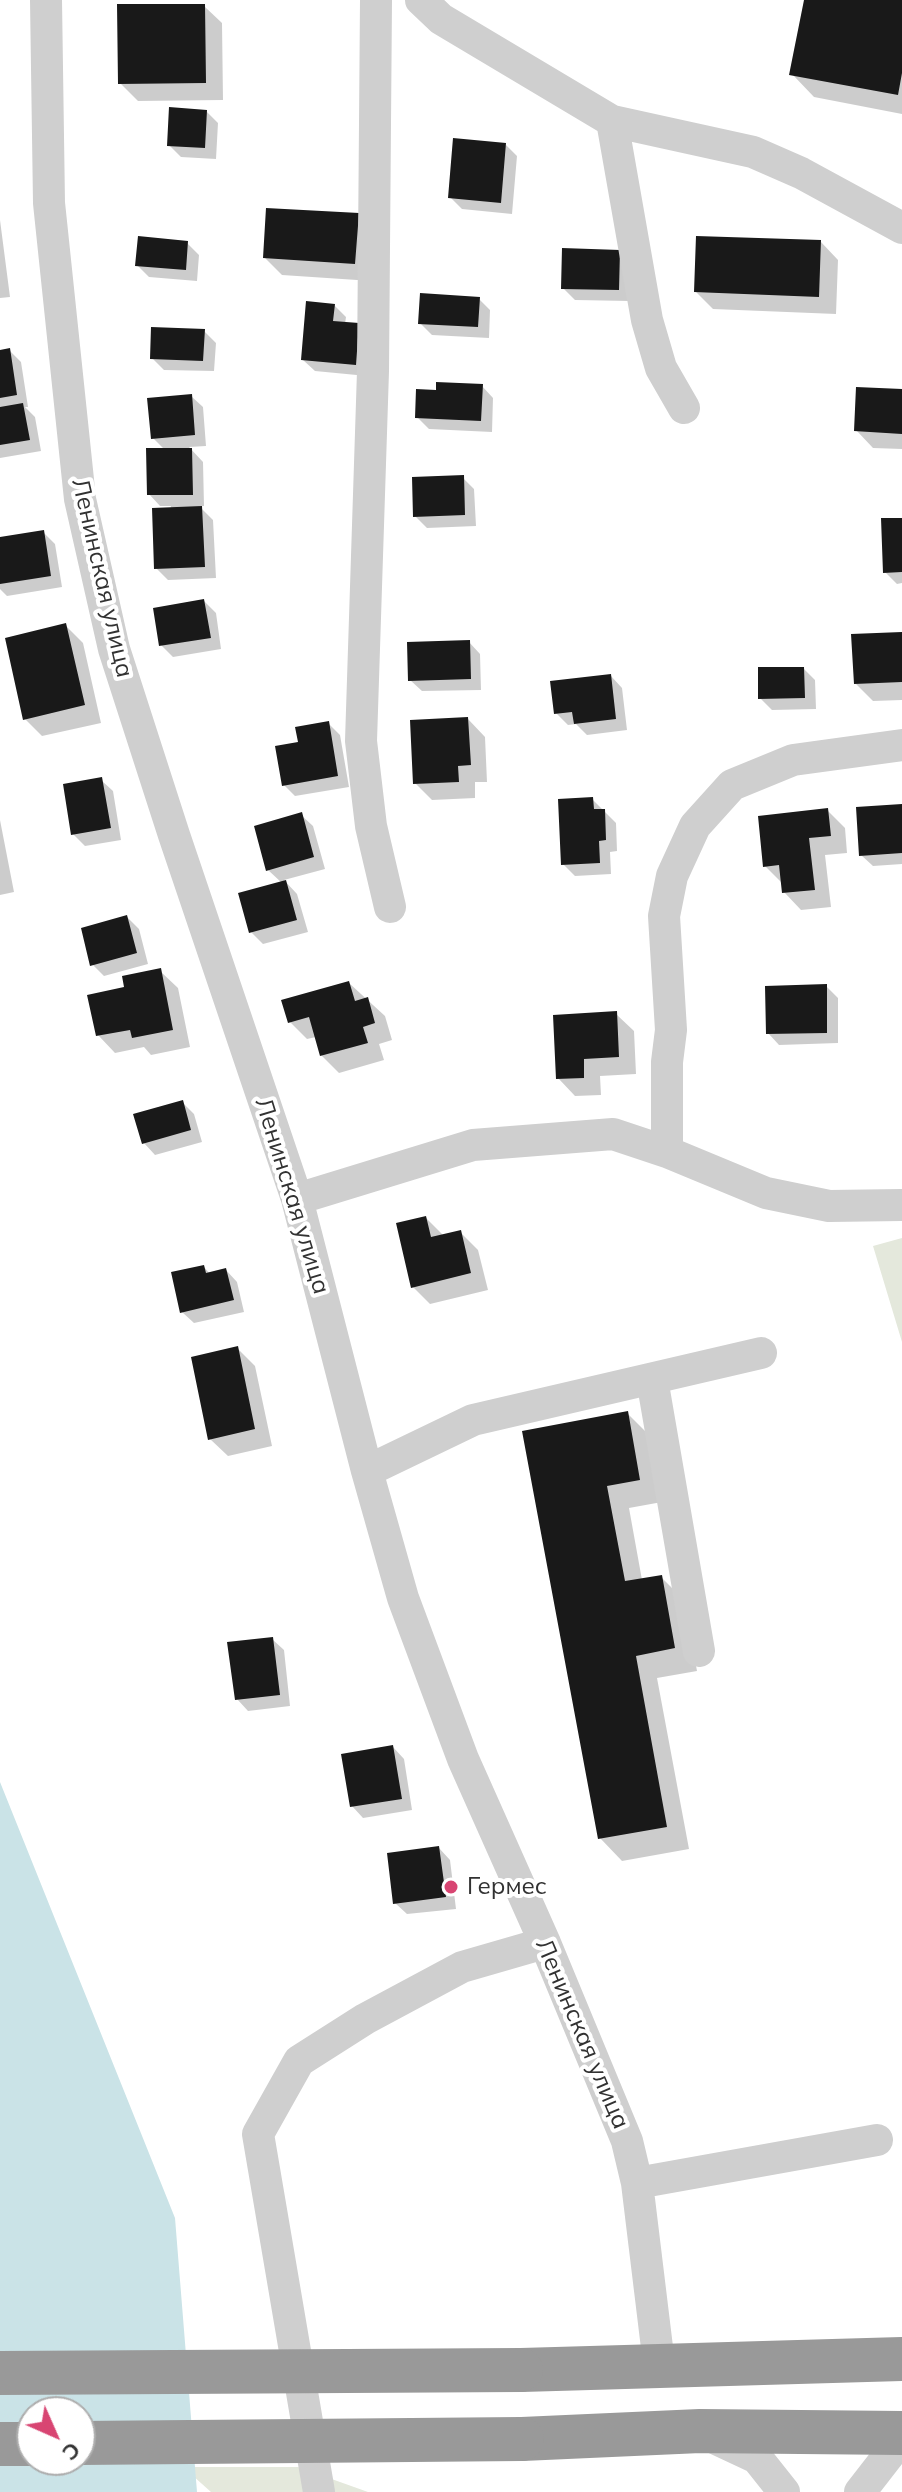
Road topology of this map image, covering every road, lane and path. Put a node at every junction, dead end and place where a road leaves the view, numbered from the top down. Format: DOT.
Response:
graph roads {
  1 [pos="46,0"];
  2 [pos="376,0"];
  3 [pos="421,0"];
  4 [pos="612,121"];
  5 [pos="902,228"];
  6 [pos="684,408"];
  7 [pos="902,745"];
  8 [pos="390,907"];
  9 [pos="667,1152"];
  10 [pos="297,1199"];
  11 [pos="902,1205"];
  12 [pos="761,1353"];
  13 [pos="652,1379"];
  14 [pos="367,1471"];
  15 [pos="699,1651"];
  16 [pos="545,1943"];
  17 [pos="877,2140"];
  18 [pos="637,2183"];
  19 [pos="902,2359"];
  20 [pos="659,2364"];
  21 [pos="0,2373"];
  22 [pos="700,2431"];
  23 [pos="902,2435"];
  24 [pos="96,2443"];
  25 [pos="319,2492"];
  26 [pos="784,2492"];
  27 [pos="860,2492"];
  1 -- 10 [label="street, Ленинская улица"];
  2 -- 8 [label="street"];
  3 -- 4 [label="street"];
  4 -- 5 [label="street"];
  4 -- 6 [label="street"];
  7 -- 9 [label="street"];
  9 -- 10 [label="street"];
  9 -- 11 [label="street"];
  10 -- 14 [label="street, Ленинская улица"];
  12 -- 13 [label="street"];
  13 -- 14 [label="street"];
  13 -- 15 [label="street"];
  14 -- 16 [label="street, Ленинская улица"];
  16 -- 18 [label="street, Ленинская улица"];
  16 -- 25 [label="street"];
  17 -- 18 [label="street"];
  18 -- 20 [label="street, Ленинская улица"];
  19 -- 20 [label="highway"];
  20 -- 21 [label="highway, bridge"];
  22 -- 23 [label="highway"];
  22 -- 24 [label="highway, bridge"];
  22 -- 26 [label="street"];
  23 -- 27 [label="street"];
}
